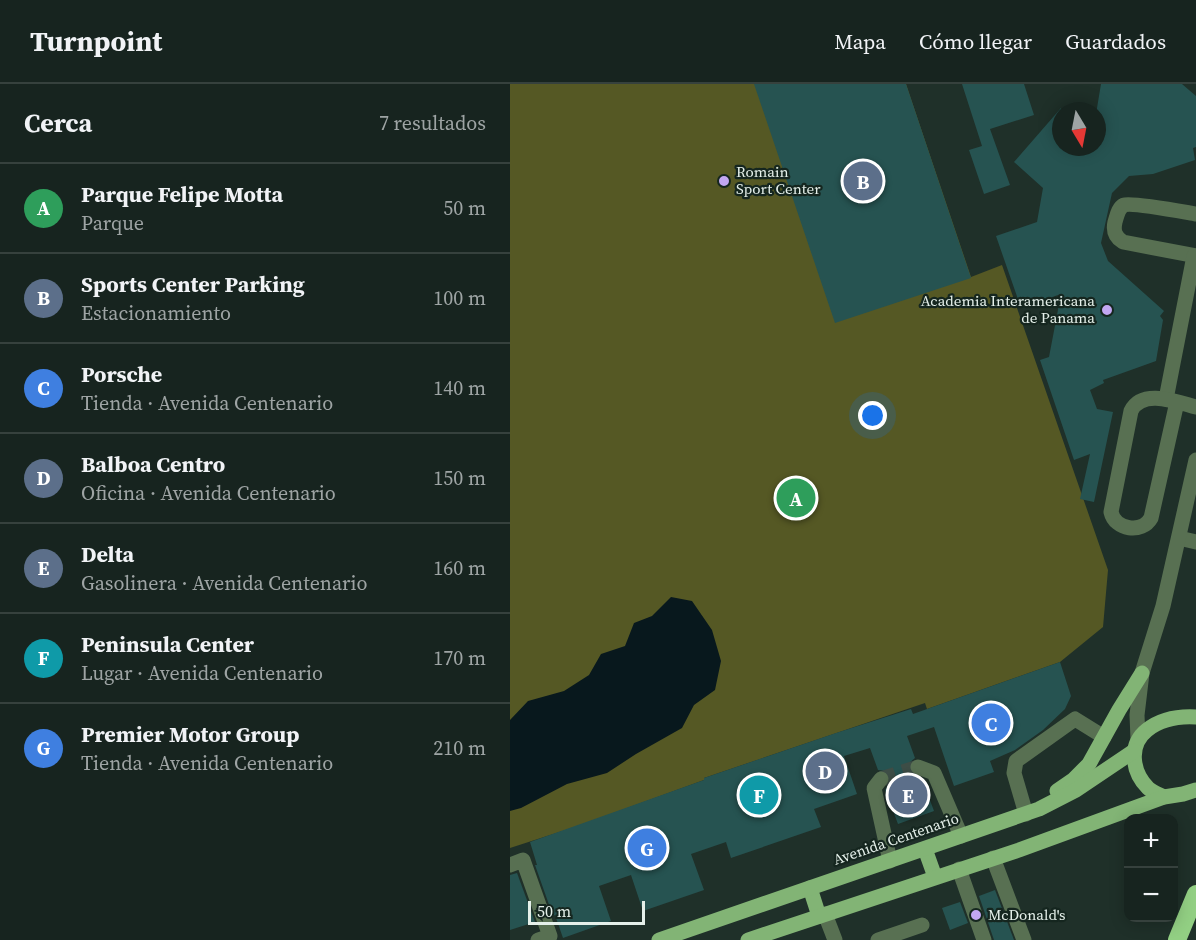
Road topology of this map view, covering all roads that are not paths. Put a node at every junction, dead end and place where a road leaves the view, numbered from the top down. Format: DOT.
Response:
graph roads {
  1 [pos="1196,214"];
  2 [pos="1195,256"];
  3 [pos="1171,400"];
  4 [pos="1196,407"];
  5 [pos="1196,460"];
  6 [pos="1179,538"];
  7 [pos="1196,542"];
  8 [pos="1142,673"];
  9 [pos="1196,717"];
  10 [pos="1104,737"];
  11 [pos="1136,745"];
  12 [pos="918,766"];
  13 [pos="881,779"];
  14 [pos="1196,790"];
  15 [pos="1164,797"];
  16 [pos="1032,811"];
  17 [pos="961,836"];
  18 [pos="925,849"];
  19 [pos="993,858"];
  20 [pos="890,861"];
  21 [pos="510,865"];
  22 [pos="959,869"];
  23 [pos="935,878"];
  24 [pos="810,888"];
  25 [pos="1196,894"];
  26 [pos="822,915"];
  27 [pos="922,925"];
  28 [pos="538,940"];
  29 [pos="659,940"];
  30 [pos="748,940"];
  31 [pos="835,940"];
  32 [pos="878,940"];
  33 [pos="984,940"];
  34 [pos="1024,940"];
  35 [pos="1177,940"];
  1 -- 2 [label="street"];
  2 -- 3 [label="street"];
  3 -- 3 [label="street"];
  3 -- 4 [label="street"];
  5 -- 6 [label="street"];
  6 -- 7 [label="street"];
  6 -- 8 [label="street"];
  8 -- 10 [label="main road"];
  8 -- 11 [label="street"];
  9 -- 11 [label="main road, Avenida Centenario"];
  10 -- 16 [label="main road"];
  10 -- 16 [label="street"];
  11 -- 15 [label="main road"];
  11 -- 16 [label="main road, Avenida Centenario"];
  12 -- 17 [label="street"];
  13 -- 20 [label="street"];
  14 -- 15 [label="main road"];
  15 -- 19 [label="main road"];
  16 -- 17 [label="main road, Avenida Centenario"];
  17 -- 18 [label="main road, Avenida Centenario"];
  18 -- 20 [label="main road, Avenida Centenario"];
  18 -- 23 [label="main road"];
  19 -- 22 [label="main road"];
  19 -- 34 [label="street"];
  20 -- 24 [label="main road, Avenida Centenario"];
  21 -- 28 [label="street"];
  22 -- 23 [label="main road"];
  22 -- 33 [label="street"];
  23 -- 26 [label="main road"];
  24 -- 26 [label="main road"];
  24 -- 29 [label="main road, Avenida Centenario"];
  25 -- 35 [label="highway"];
  26 -- 30 [label="main road"];
  26 -- 31 [label="street"];
  27 -- 32 [label="street"];
}
